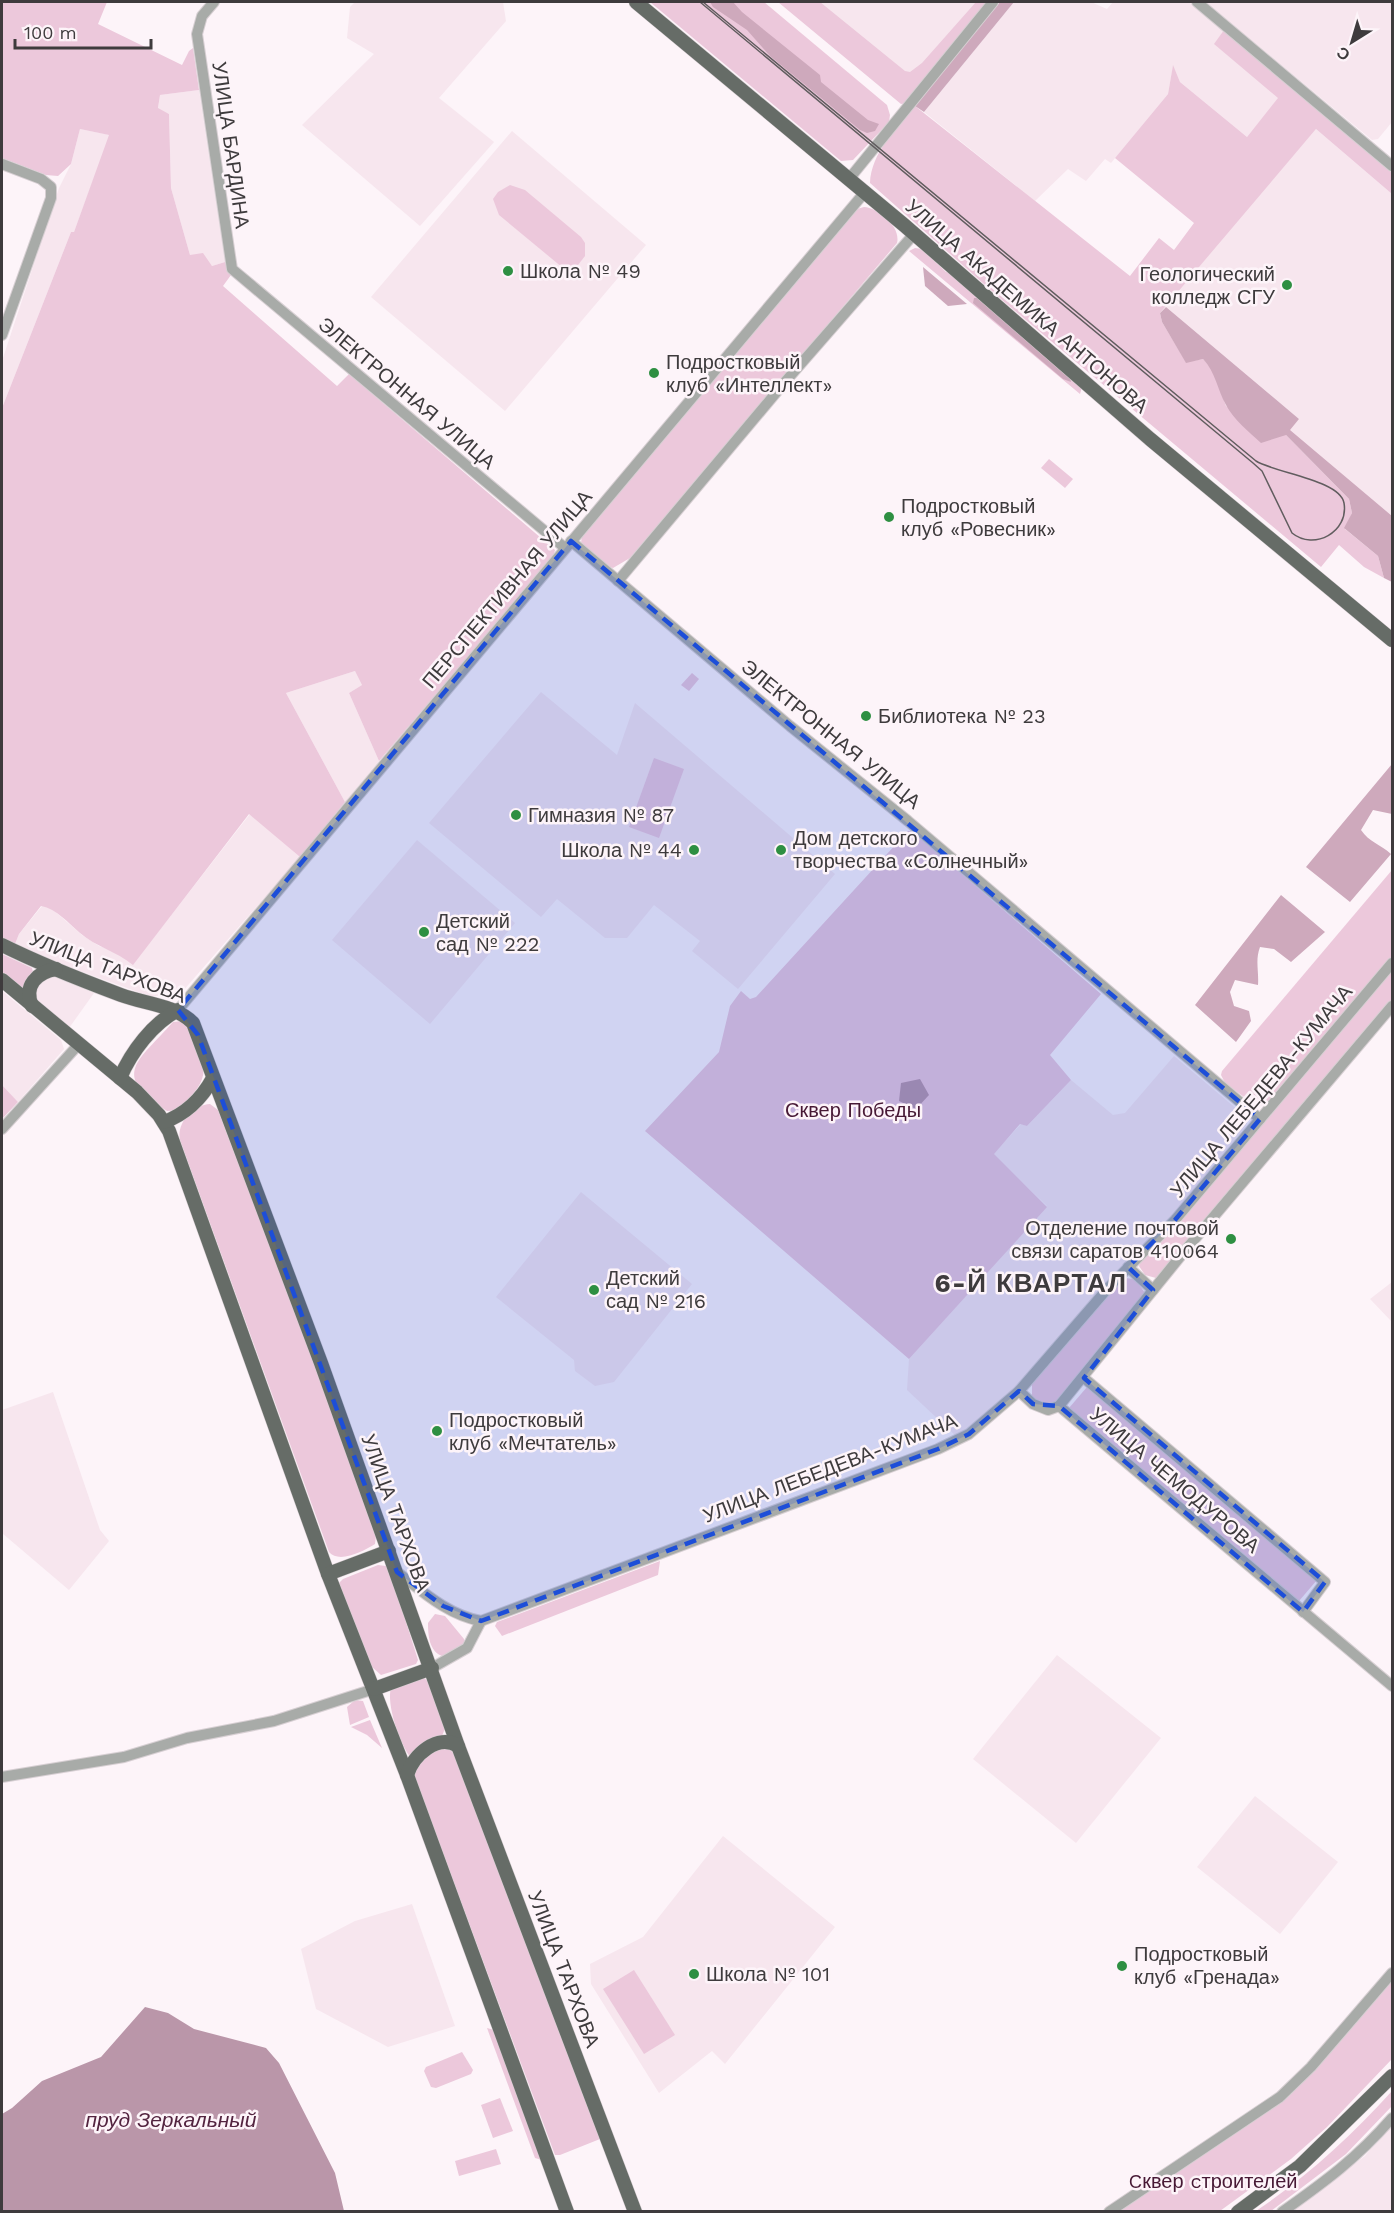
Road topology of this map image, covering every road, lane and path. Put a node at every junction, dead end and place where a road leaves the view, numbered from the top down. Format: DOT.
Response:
graph roads {
  1 [pos="214,2"];
  2 [pos="636,2"];
  3 [pos="993,2"];
  4 [pos="1197,2"];
  5 [pos="2,164"];
  6 [pos="1392,166"];
  7 [pos="849,179"];
  8 [pos="865,192"];
  9 [pos="914,234"];
  10 [pos="230,263"];
  11 [pos="2,335"];
  12 [pos="568,545"];
  13 [pos="618,581"];
  14 [pos="1392,640"];
  15 [pos="2,945"];
  16 [pos="1392,963"];
  17 [pos="56,969"];
  18 [pos="2,980"];
  19 [pos="32,1006"];
  20 [pos="1392,1006"];
  21 [pos="178,1010"];
  22 [pos="79,1044"];
  23 [pos="120,1078"];
  24 [pos="213,1078"];
  25 [pos="6,1116"];
  26 [pos="1260,1119"];
  27 [pos="164,1122"];
  28 [pos="2,1129"];
  29 [pos="1128,1267"];
  30 [pos="1153,1290"];
  31 [pos="1084,1378"];
  32 [pos="1019,1391"];
  33 [pos="1059,1406"];
  34 [pos="389,1551"];
  35 [pos="397,1572"];
  36 [pos="328,1574"];
  37 [pos="1303,1612"];
  38 [pos="481,1621"];
  39 [pos="432,1668"];
  40 [pos="1392,1686"];
  41 [pos="374,1689"];
  42 [pos="458,1746"];
  43 [pos="406,1775"];
  44 [pos="2,1777"];
  45 [pos="1392,1973"];
  46 [pos="1392,2076"];
  47 [pos="1392,2118"];
  48 [pos="567,2211"];
  49 [pos="635,2211"];
  50 [pos="1109,2211"];
  51 [pos="1238,2211"];
  52 [pos="1282,2211"];
  1 -- 10 [label="street, УЛИЦА БАРДИНА"];
  2 -- 7 [label="main road, УЛИЦА АКАДЕМИКА АНТОНОВА"];
  3 -- 7 [label="street"];
  4 -- 6 [label="street"];
  5 -- 11 [label="street"];
  7 -- 8 [label="main road, УЛИЦА АКАДЕМИКА АНТОНОВА"];
  8 -- 9 [label="main road, УЛИЦА АКАДЕМИКА АНТОНОВА"];
  8 -- 12 [label="street, ПЕРСПЕКТИВНАЯ УЛИЦА"];
  9 -- 13 [label="street"];
  9 -- 14 [label="main road, УЛИЦА АКАДЕМИКА АНТОНОВА"];
  10 -- 12 [label="street, ЭЛЕКТРОННАЯ УЛИЦА"];
  12 -- 13 [label="street, ЭЛЕКТРОННАЯ УЛИЦА"];
  12 -- 21 [label="street, ПЕРСПЕКТИВНАЯ УЛИЦА"];
  13 -- 26 [label="street, ЭЛЕКТРОННАЯ УЛИЦА"];
  15 -- 17 [label="main road, УЛИЦА ТАРХОВА"];
  16 -- 26 [label="street, УЛИЦА ЛЕБЕДЕВА-КУМАЧА"];
  17 -- 19 [label="main road"];
  17 -- 21 [label="main road, УЛИЦА ТАРХОВА"];
  18 -- 19 [label="main road"];
  19 -- 22 [label="main road"];
  20 -- 30 [label="street"];
  21 -- 23 [label="main road"];
  21 -- 24 [label="main road, УЛИЦА ТАРХОВА"];
  22 -- 23 [label="main road"];
  22 -- 25 [label="street"];
  23 -- 27 [label="main road"];
  24 -- 27 [label="main road"];
  24 -- 34 [label="main road, УЛИЦА ТАРХОВА"];
  25 -- 28 [label="street"];
  26 -- 29 [label="street, УЛИЦА ЛЕБЕДЕВА-КУМАЧА"];
  27 -- 36 [label="main road"];
  29 -- 30 [label="street"];
  29 -- 32 [label="street, УЛИЦА ЛЕБЕДЕВА-КУМАЧА"];
  30 -- 31 [label="street"];
  31 -- 33 [label="street"];
  31 -- 37 [label="street, УЛИЦА ЧЕМОДУРОВА"];
  32 -- 33 [label="street"];
  32 -- 38 [label="street, УЛИЦА ЛЕБЕДЕВА-КУМАЧА"];
  33 -- 37 [label="street, УЛИЦА ЧЕМОДУРОВА"];
  34 -- 35 [label="main road, УЛИЦА ТАРХОВА"];
  34 -- 36 [label="main road"];
  35 -- 38 [label="street"];
  35 -- 39 [label="main road, УЛИЦА ТАРХОВА"];
  36 -- 41 [label="main road"];
  37 -- 40 [label="street, УЛИЦА ЧЕМОДУРОВА"];
  38 -- 39 [label="street"];
  39 -- 41 [label="main road"];
  39 -- 42 [label="main road, УЛИЦА ТАРХОВА"];
  41 -- 43 [label="main road"];
  41 -- 44 [label="street"];
  42 -- 43 [label="main road"];
  42 -- 49 [label="main road, УЛИЦА ТАРХОВА"];
  43 -- 48 [label="main road"];
  45 -- 50 [label="street"];
  46 -- 51 [label="main road"];
  47 -- 52 [label="street"];
}
